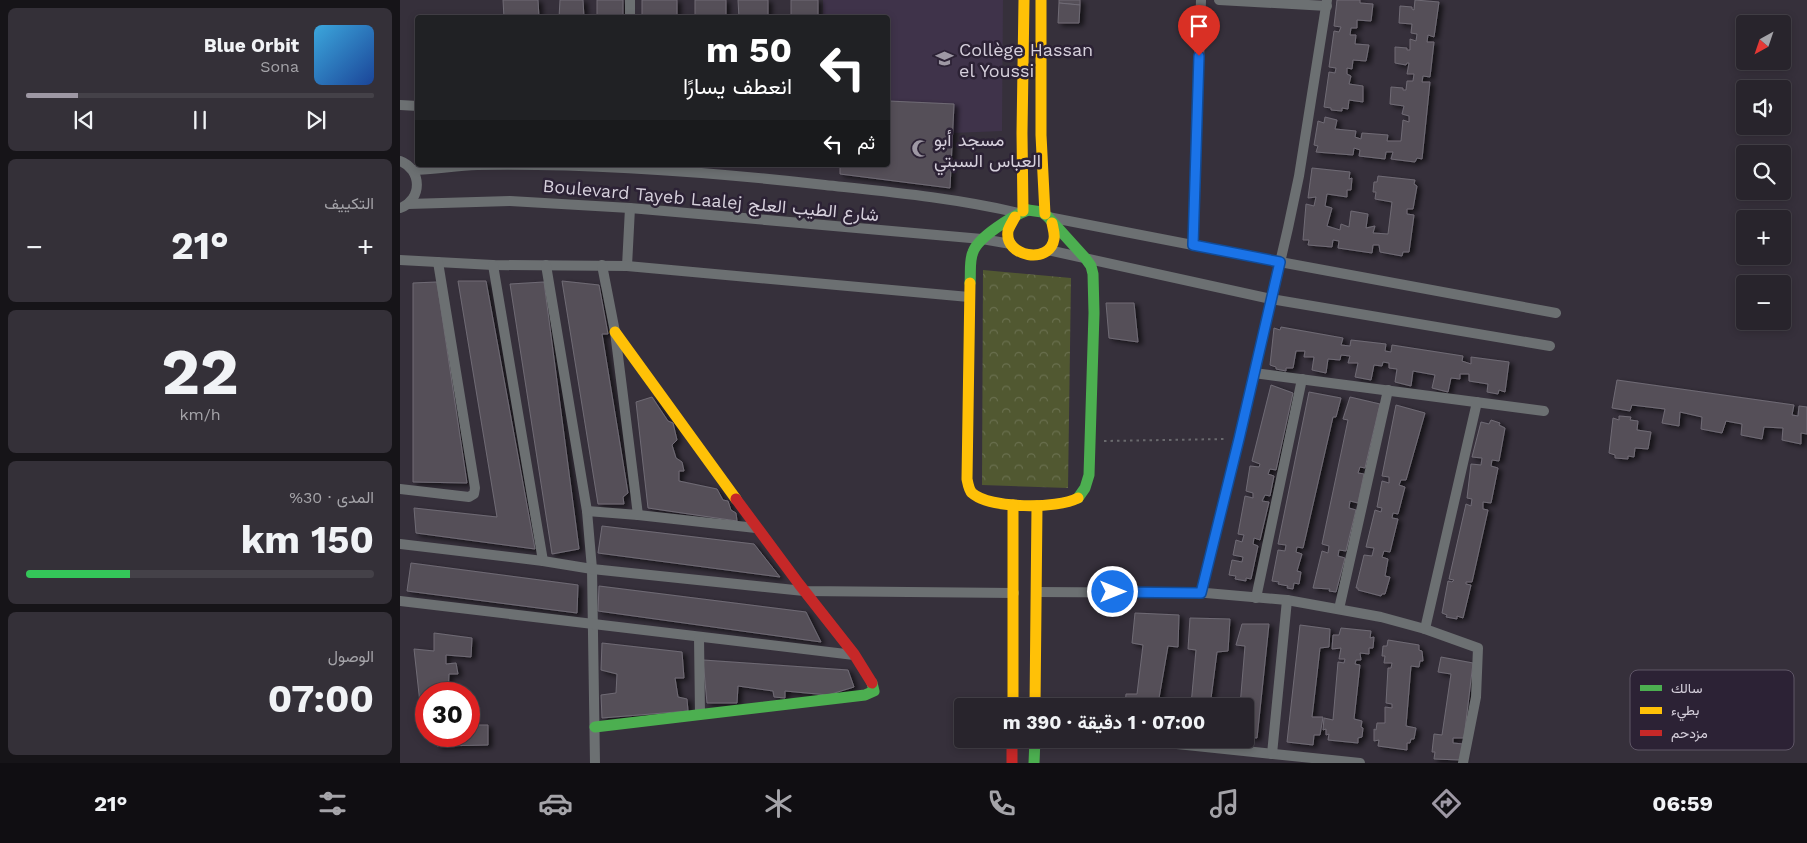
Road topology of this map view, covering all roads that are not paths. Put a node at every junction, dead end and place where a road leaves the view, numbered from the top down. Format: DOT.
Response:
graph roads {
  1 [pos="630,0"];
  2 [pos="1024,0"];
  3 [pos="1041,0"];
  4 [pos="1201,0"];
  5 [pos="1219,0"];
  6 [pos="1327,3"];
  7 [pos="630,15"];
  8 [pos="400,105"];
  9 [pos="415,106"];
  10 [pos="402,159"];
  11 [pos="451,167"];
  12 [pos="640,167"];
  13 [pos="413,170"];
  14 [pos="403,208"];
  15 [pos="630,208"];
  16 [pos="1019,214"];
  17 [pos="1048,218"];
  18 [pos="982,240"];
  19 [pos="1011,244"];
  20 [pos="1193,245"];
  21 [pos="1048,250"];
  22 [pos="1086,259"];
  23 [pos="400,260"];
  24 [pos="438,262"];
  25 [pos="1280,262"];
  26 [pos="493,264"];
  27 [pos="546,265"];
  28 [pos="602,265"];
  29 [pos="627,266"];
  30 [pos="969,297"];
  31 [pos="1271,299"];
  32 [pos="1556,313"];
  33 [pos="615,332"];
  34 [pos="1550,346"];
  35 [pos="1254,373"];
  36 [pos="1302,379"];
  37 [pos="1388,390"];
  38 [pos="1477,402"];
  39 [pos="1544,411"];
  40 [pos="400,490"];
  41 [pos="1013,505"];
  42 [pos="1036,506"];
  43 [pos="587,511"];
  44 [pos="638,514"];
  45 [pos="756,528"];
  46 [pos="400,544"];
  47 [pos="542,561"];
  48 [pos="592,570"];
  49 [pos="804,591"];
  50 [pos="1014,592"];
  51 [pos="1036,592"];
  52 [pos="1201,593"];
  53 [pos="1256,598"];
  54 [pos="1288,600"];
  55 [pos="400,601"];
  56 [pos="1339,610"];
  57 [pos="592,622"];
  58 [pos="1425,630"];
  59 [pos="699,637"];
  60 [pos="854,655"];
  61 [pos="1013,698"];
  62 [pos="1035,698"];
  63 [pos="700,714"];
  64 [pos="595,727"];
  65 [pos="1012,748"];
  66 [pos="1035,748"];
  67 [pos="1215,748"];
  68 [pos="1272,754"];
  69 [pos="595,763"];
  70 [pos="1012,763"];
  71 [pos="1034,763"];
  72 [pos="1360,763"];
  73 [pos="1463,763"];
  1 -- 7 [label="street"];
  2 -- 16 [label="street"];
  3 -- 17 [label="street"];
  4 -- 20 [label="street"];
  5 -- 6 [label="street"];
  6 -- 25 [label="street"];
  8 -- 9 [label="street"];
  10 -- 13 [label="street"];
  11 -- 13 [label="street, Boulevard Tayeb Laalej شارع الطيب العلج"];
  12 -- 16 [label="street, Boulevard Tayeb Laalej شارع الطيب العلج"];
  13 -- 14 [label="street"];
  14 -- 15 [label="street, Boulevard Tayeb Laalej شارع الطيب العلج"];
  15 -- 18 [label="street, Boulevard Tayeb Laalej شارع الطيب العلج"];
  15 -- 29 [label="street"];
  16 -- 17 [label="street"];
  16 -- 18 [label="street"];
  16 -- 19 [label="street"];
  17 -- 20 [label="street"];
  17 -- 21 [label="street"];
  17 -- 22 [label="street"];
  18 -- 19 [label="street, Boulevard Tayeb Laalej شارع الطيب العلج"];
  18 -- 30 [label="street"];
  19 -- 21 [label="street"];
  20 -- 25 [label="street"];
  21 -- 22 [label="street"];
  22 -- 31 [label="street"];
  22 -- 42 [label="street"];
  23 -- 24 [label="street"];
  24 -- 26 [label="street"];
  24 -- 40 [label="street"];
  25 -- 31 [label="street"];
  25 -- 32 [label="street"];
  26 -- 27 [label="street"];
  26 -- 47 [label="street"];
  27 -- 28 [label="street"];
  27 -- 43 [label="street"];
  28 -- 29 [label="street"];
  28 -- 33 [label="street"];
  29 -- 30 [label="street"];
  30 -- 41 [label="street"];
  31 -- 34 [label="street"];
  31 -- 35 [label="street"];
  33 -- 44 [label="street"];
  33 -- 45 [label="street"];
  35 -- 36 [label="street"];
  35 -- 52 [label="street"];
  36 -- 37 [label="street"];
  36 -- 53 [label="street"];
  37 -- 38 [label="street"];
  37 -- 56 [label="street"];
  38 -- 39 [label="street"];
  38 -- 58 [label="street"];
  41 -- 42 [label="street"];
  41 -- 50 [label="street"];
  42 -- 51 [label="street"];
  43 -- 44 [label="street"];
  43 -- 48 [label="street"];
  44 -- 45 [label="street"];
  45 -- 49 [label="street"];
  46 -- 47 [label="street"];
  47 -- 48 [label="street"];
  48 -- 49 [label="street"];
  48 -- 57 [label="street"];
  49 -- 50 [label="street"];
  49 -- 60 [label="street"];
  50 -- 61 [label="street"];
  51 -- 52 [label="street"];
  51 -- 62 [label="street"];
  52 -- 53 [label="street"];
  53 -- 54 [label="street"];
  54 -- 56 [label="street"];
  54 -- 68 [label="street"];
  55 -- 57 [label="street"];
  56 -- 58 [label="street"];
  57 -- 59 [label="street"];
  57 -- 64 [label="street"];
  58 -- 73 [label="street"];
  59 -- 60 [label="street"];
  59 -- 63 [label="street"];
  60 -- 63 [label="street"];
  63 -- 64 [label="street"];
  64 -- 69 [label="street"];
  65 -- 70 [label="street"];
  66 -- 71 [label="street"];
  67 -- 68 [label="street"];
  68 -- 72 [label="street"];
}
